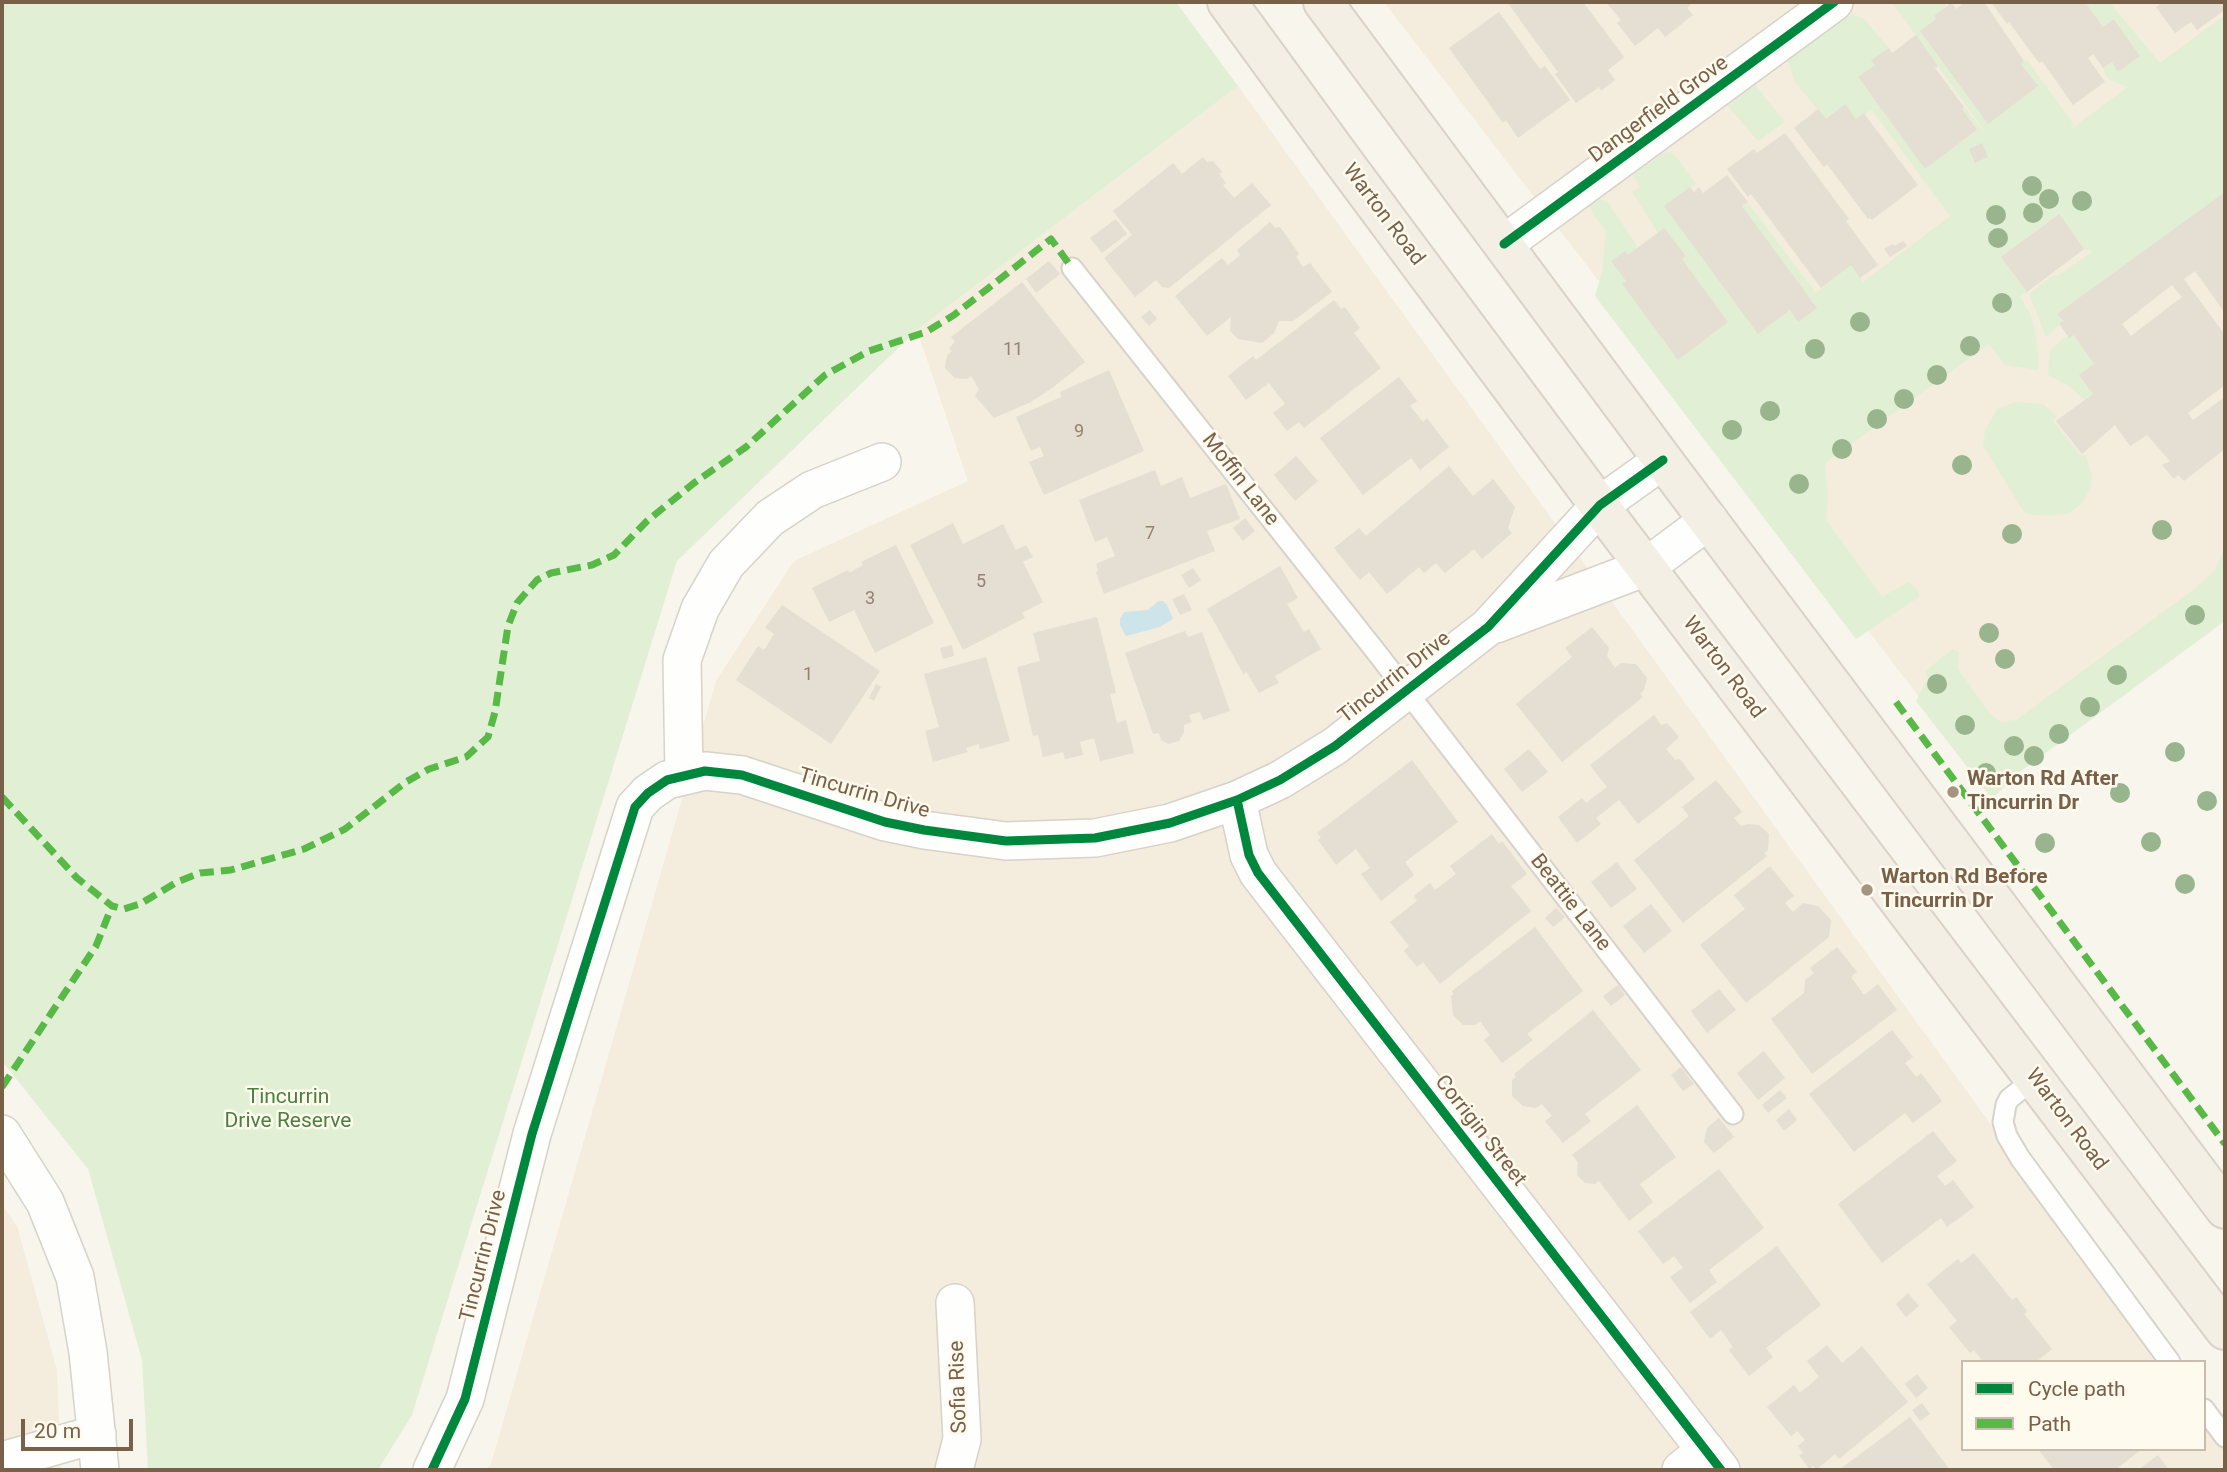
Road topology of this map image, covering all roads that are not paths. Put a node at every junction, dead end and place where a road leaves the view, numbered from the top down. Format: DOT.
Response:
graph roads {
  1 [pos="1227,2"];
  2 [pos="1238,2"];
  3 [pos="1323,2"];
  4 [pos="1834,2"];
  5 [pos="1256,38"];
  6 [pos="1503,244"];
  7 [pos="1072,268"];
  8 [pos="1662,460"];
  9 [pos="882,462"];
  10 [pos="1600,505"];
  11 [pos="1709,520"];
  12 [pos="1646,567"];
  13 [pos="1488,627"];
  14 [pos="1407,691"];
  15 [pos="684,775"];
  16 [pos="1237,800"];
  17 [pos="2035,1078"];
  18 [pos="1733,1114"];
  19 [pos="2,1134"];
  20 [pos="2225,1209"];
  21 [pos="955,1303"];
  22 [pos="2225,1330"];
  23 [pos="2169,1360"];
  24 [pos="2206,1412"];
  25 [pos="97,1434"];
  26 [pos="2225,1437"];
  27 [pos="2,1461"];
  28 [pos="1703,1464"];
  29 [pos="100,1470"];
  30 [pos="432,1470"];
  31 [pos="954,1470"];
  1 -- 5 [label="main road, Warton Road"];
  2 -- 5 [label="main road"];
  3 -- 6 [label="main road"];
  4 -- 6 [label="street, Dangerfield Grove"];
  5 -- 10 [label="main road, Warton Road"];
  6 -- 8 [label="main road"];
  7 -- 14 [label="lane, Moffin Lane"];
  8 -- 10 [label="street, Tincurrin Drive"];
  8 -- 11 [label="main road"];
  9 -- 15 [label="street"];
  10 -- 12 [label="main road, Warton Road"];
  10 -- 13 [label="street, Tincurrin Drive"];
  11 -- 12 [label="street, Tincurrin Drive"];
  11 -- 20 [label="main road"];
  12 -- 13 [label="street, Tincurrin Drive"];
  12 -- 17 [label="main road, Warton Road"];
  13 -- 14 [label="street, Tincurrin Drive"];
  14 -- 16 [label="street, Tincurrin Drive"];
  14 -- 18 [label="lane, Beattie Lane"];
  15 -- 16 [label="street, Tincurrin Drive"];
  15 -- 30 [label="street, Tincurrin Drive"];
  16 -- 28 [label="street, Corrigin Street"];
  17 -- 22 [label="main road, Warton Road"];
  17 -- 23 [label="lane"];
  19 -- 25 [label="street"];
  21 -- 31 [label="street, Sofia Rise"];
  24 -- 26 [label="lane"];
  25 -- 27 [label="street"];
  25 -- 29 [label="street"];
}
